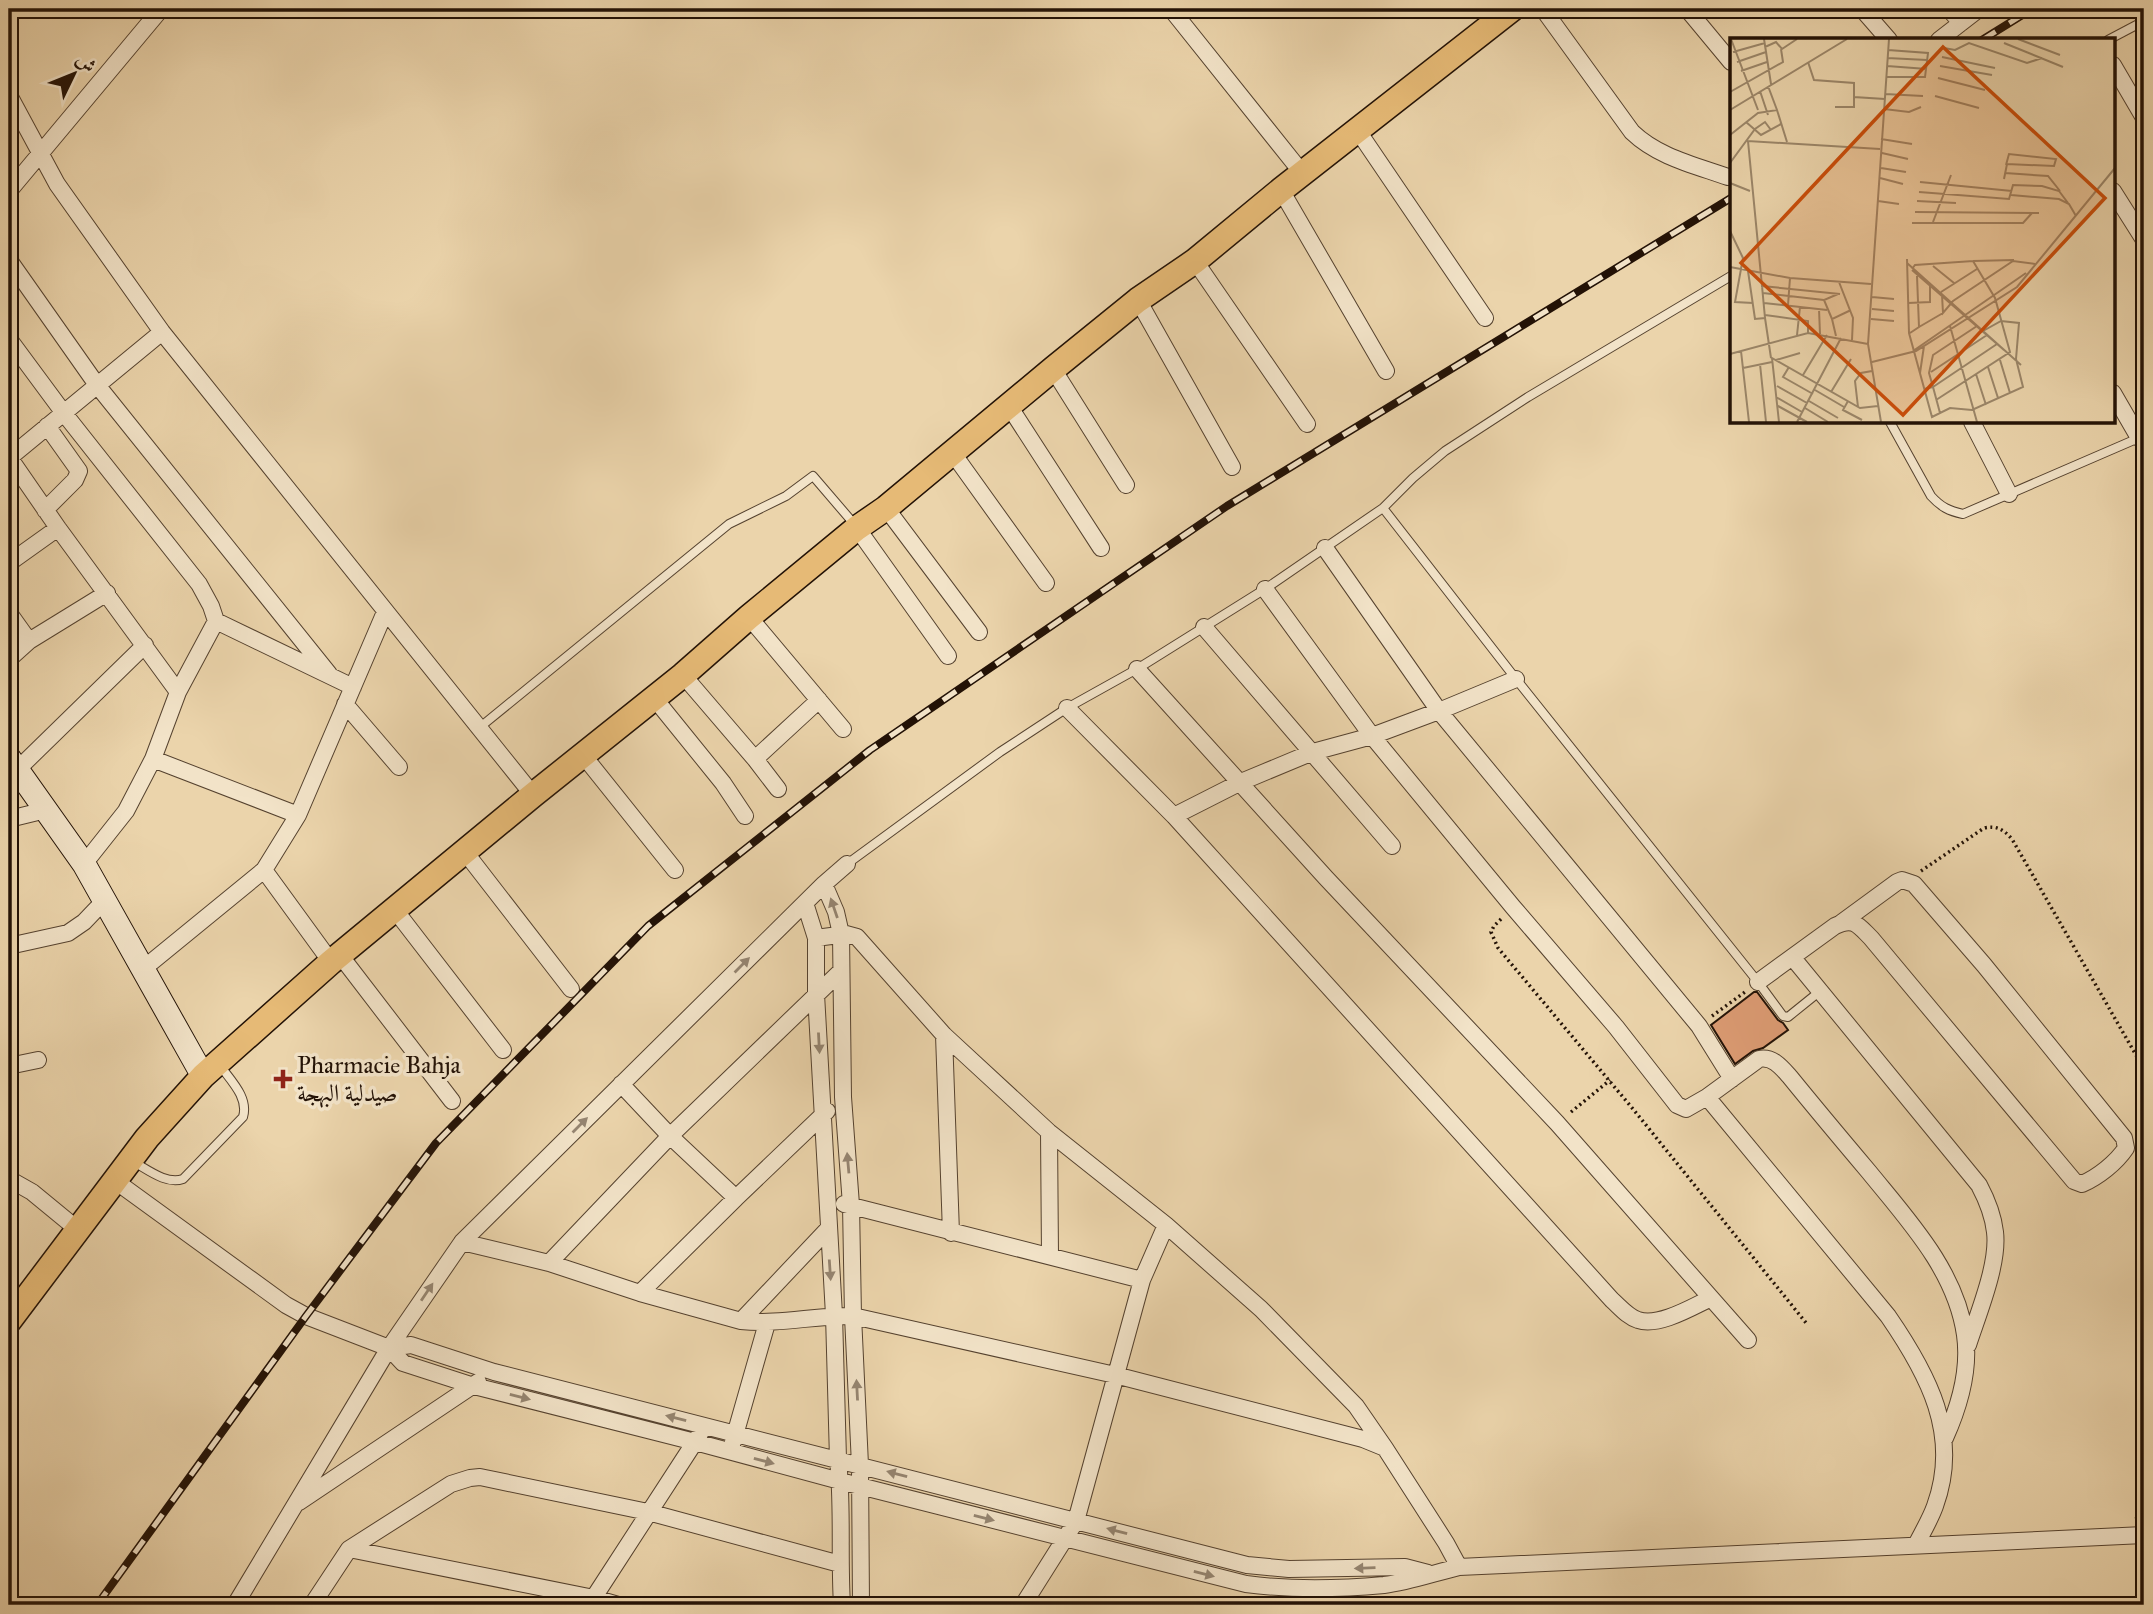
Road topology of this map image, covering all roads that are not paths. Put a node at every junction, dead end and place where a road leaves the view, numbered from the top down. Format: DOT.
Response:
graph roads {
  1 [pos="161,9"];
  2 [pos="1171,9"];
  3 [pos="1513,9"];
  4 [pos="1543,9"];
  5 [pos="1687,9"];
  6 [pos="1862,9"];
  7 [pos="1949,9"];
  8 [pos="1979,9"];
  9 [pos="2144,21"];
  10 [pos="1961,23"];
  11 [pos="1887,38"];
  12 [pos="1942,38"];
  13 [pos="2112,38"];
  14 [pos="1730,61"];
  15 [pos="2114,67"];
  16 [pos="9,95"];
  17 [pos="2144,118"];
  18 [pos="1358,131"];
  19 [pos="40,152"];
  20 [pos="1303,174"];
  21 [pos="1728,177"];
  22 [pos="1281,190"];
  23 [pos="9,191"];
  24 [pos="2114,193"];
  25 [pos="2144,240"];
  26 [pos="9,260"];
  27 [pos="1195,261"];
  28 [pos="1730,277"];
  29 [pos="1138,300"];
  30 [pos="1485,318"];
  31 [pos="162,332"];
  32 [pos="9,339"];
  33 [pos="1053,369"];
  34 [pos="1386,371"];
  35 [pos="97,385"];
  36 [pos="2114,395"];
  37 [pos="1009,406"];
  38 [pos="63,412"];
  39 [pos="1307,424"];
  40 [pos="1891,424"];
  41 [pos="1973,424"];
  42 [pos="47,426"];
  43 [pos="2141,437"];
  44 [pos="953,453"];
  45 [pos="9,457"];
  46 [pos="1232,467"];
  47 [pos="1126,485"];
  48 [pos="2009,494"];
  49 [pos="886,508"];
  50 [pos="1383,508"];
  51 [pos="45,510"];
  52 [pos="58,528"];
  53 [pos="857,528"];
  54 [pos="1101,548"];
  55 [pos="1325,548"];
  56 [pos="9,563"];
  57 [pos="1046,583"];
  58 [pos="1265,589"];
  59 [pos="107,593"];
  60 [pos="385,612"];
  61 [pos="9,613"];
  62 [pos="749,617"];
  63 [pos="216,621"];
  64 [pos="1204,627"];
  65 [pos="979,632"];
  66 [pos="29,641"];
  67 [pos="145,645"];
  68 [pos="948,656"];
  69 [pos="9,659"];
  70 [pos="1137,669"];
  71 [pos="330,674"];
  72 [pos="683,675"];
  73 [pos="1516,678"];
  74 [pos="354,687"];
  75 [pos="178,692"];
  76 [pos="654,699"];
  77 [pos="819,701"];
  78 [pos="345,704"];
  79 [pos="1067,708"];
  80 [pos="1439,711"];
  81 [pos="479,729"];
  82 [pos="843,729"];
  83 [pos="1372,736"];
  84 [pos="1313,752"];
  85 [pos="583,755"];
  86 [pos="153,759"];
  87 [pos="755,759"];
  88 [pos="13,763"];
  89 [pos="399,767"];
  90 [pos="1241,782"];
  91 [pos="778,789"];
  92 [pos="533,795"];
  93 [pos="46,810"];
  94 [pos="298,815"];
  95 [pos="745,816"];
  96 [pos="1174,816"];
  97 [pos="9,819"];
  98 [pos="1392,846"];
  99 [pos="465,852"];
  100 [pos="84,864"];
  101 [pos="847,864"];
  102 [pos="264,870"];
  103 [pos="676,870"];
  104 [pos="824,884"];
  105 [pos="105,900"];
  106 [pos="804,903"];
  107 [pos="395,910"];
  108 [pos="1841,923"];
  109 [pos="841,934"];
  110 [pos="816,938"];
  111 [pos="9,946"];
  112 [pos="335,958"];
  113 [pos="1793,958"];
  114 [pos="143,969"];
  115 [pos="841,972"];
  116 [pos="1758,982"];
  117 [pos="571,989"];
  118 [pos="1819,992"];
  119 [pos="816,994"];
  120 [pos="944,1035"];
  121 [pos="503,1050"];
  122 [pos="38,1060"];
  123 [pos="9,1066"];
  124 [pos="210,1069"];
  125 [pos="1732,1079"];
  126 [pos="621,1084"];
  127 [pos="843,1097"];
  128 [pos="1706,1097"];
  129 [pos="453,1101"];
  130 [pos="823,1115"];
  131 [pos="1049,1132"];
  132 [pos="670,1136"];
  133 [pos="129,1160"];
  134 [pos="9,1179"];
  135 [pos="114,1180"];
  136 [pos="736,1198"];
  137 [pos="828,1200"];
  138 [pos="851,1206"];
  139 [pos="1166,1225"];
  140 [pos="77,1229"];
  141 [pos="828,1229"];
  142 [pos="951,1233"];
  143 [pos="462,1242"];
  144 [pos="1050,1256"];
  145 [pos="549,1264"];
  146 [pos="1142,1280"];
  147 [pos="640,1293"];
  148 [pos="1711,1298"];
  149 [pos="834,1315"];
  150 [pos="853,1316"];
  151 [pos="9,1321"];
  152 [pos="741,1321"];
  153 [pos="767,1323"];
  154 [pos="1748,1340"];
  155 [pos="389,1349"];
  156 [pos="1966,1351"];
  157 [pos="494,1372"];
  158 [pos="1115,1375"];
  159 [pos="474,1386"];
  160 [pos="706,1426"];
  161 [pos="735,1433"];
  162 [pos="1945,1438"];
  163 [pos="695,1442"];
  164 [pos="1385,1448"];
  165 [pos="730,1452"];
  166 [pos="838,1460"];
  167 [pos="860,1465"];
  168 [pos="840,1482"];
  169 [pos="861,1487"];
  170 [pos="294,1506"];
  171 [pos="648,1513"];
  172 [pos="1076,1521"];
  173 [pos="2144,1535"];
  174 [pos="1065,1538"];
  175 [pos="1916,1545"];
  176 [pos="349,1549"];
  177 [pos="840,1564"];
  178 [pos="1459,1567"];
  179 [pos="1432,1574"];
  180 [pos="592,1602"];
  181 [pos="241,1603"];
  182 [pos="312,1605"];
  183 [pos="618,1605"];
  184 [pos="842,1605"];
  185 [pos="862,1605"];
  186 [pos="1023,1605"];
  1 -- 19 [label="street"];
  2 -- 20 [label="street"];
  3 -- 18 [label="main road"];
  4 -- 21 [label="street"];
  5 -- 14 [label="street"];
  6 -- 11 [label="street"];
  7 -- 10 [label="street"];
  8 -- 10 [label="street"];
  9 -- 13 [label="lane"];
  10 -- 12 [label="street"];
  15 -- 17 [label="street"];
  16 -- 19 [label="street"];
  18 -- 20 [label="main road"];
  18 -- 30 [label="street"];
  19 -- 23 [label="street"];
  19 -- 31 [label="street"];
  20 -- 22 [label="main road"];
  22 -- 27 [label="main road"];
  22 -- 34 [label="street"];
  24 -- 25 [label="street"];
  26 -- 35 [label="street"];
  27 -- 29 [label="main road"];
  27 -- 39 [label="street"];
  28 -- 50 [label="lane"];
  29 -- 33 [label="main road"];
  29 -- 46 [label="street"];
  31 -- 35 [label="street"];
  31 -- 60 [label="street"];
  32 -- 38 [label="street"];
  33 -- 37 [label="main road"];
  33 -- 47 [label="street"];
  35 -- 38 [label="street"];
  35 -- 71 [label="street"];
  36 -- 43 [label="street"];
  37 -- 44 [label="main road"];
  37 -- 54 [label="street"];
  38 -- 42 [label="street"];
  38 -- 63 [label="street"];
  40 -- 48 [label="lane"];
  41 -- 48 [label="street"];
  42 -- 45 [label="street"];
  42 -- 51 [label="street"];
  43 -- 48 [label="lane"];
  44 -- 49 [label="main road"];
  44 -- 57 [label="street"];
  45 -- 51 [label="street"];
  49 -- 53 [label="main road"];
  49 -- 65 [label="street"];
  50 -- 55 [label="lane"];
  50 -- 73 [label="lane"];
  51 -- 52 [label="street"];
  52 -- 56 [label="street"];
  52 -- 59 [label="street"];
  53 -- 62 [label="main road"];
  53 -- 68 [label="street"];
  53 -- 81 [label="lane"];
  55 -- 58 [label="lane"];
  55 -- 80 [label="street"];
  58 -- 64 [label="lane"];
  58 -- 83 [label="street"];
  59 -- 66 [label="street"];
  59 -- 67 [label="street"];
  60 -- 74 [label="street"];
  60 -- 81 [label="street"];
  61 -- 66 [label="street"];
  62 -- 72 [label="main road"];
  62 -- 77 [label="street"];
  63 -- 71 [label="street"];
  63 -- 75 [label="street"];
  64 -- 70 [label="lane"];
  64 -- 84 [label="street"];
  66 -- 69 [label="street"];
  67 -- 75 [label="street"];
  67 -- 88 [label="street"];
  70 -- 79 [label="lane"];
  70 -- 90 [label="street"];
  71 -- 74 [label="street"];
  72 -- 76 [label="main road"];
  72 -- 87 [label="street"];
  73 -- 80 [label="street"];
  73 -- 116 [label="lane"];
  74 -- 78 [label="street"];
  75 -- 86 [label="street"];
  76 -- 85 [label="main road"];
  76 -- 95 [label="street"];
  77 -- 82 [label="street"];
  77 -- 87 [label="street"];
  78 -- 89 [label="street"];
  78 -- 94 [label="street"];
  79 -- 96 [label="street"];
  79 -- 101 [label="lane"];
  80 -- 83 [label="street"];
  80 -- 125 [label="street"];
  81 -- 92 [label="street"];
  83 -- 84 [label="street"];
  83 -- 128 [label="street"];
  84 -- 90 [label="street"];
  84 -- 98 [label="street"];
  85 -- 92 [label="main road"];
  85 -- 103 [label="street"];
  86 -- 94 [label="street"];
  86 -- 100 [label="street"];
  87 -- 91 [label="street"];
  88 -- 93 [label="street"];
  90 -- 96 [label="street"];
  90 -- 148 [label="street"];
  92 -- 99 [label="main road"];
  93 -- 97 [label="street"];
  93 -- 100 [label="street"];
  94 -- 102 [label="street"];
  96 -- 148 [label="street"];
  99 -- 107 [label="main road"];
  99 -- 117 [label="street"];
  100 -- 105 [label="street"];
  101 -- 104 [label="street"];
  102 -- 112 [label="street"];
  102 -- 114 [label="street"];
  104 -- 106 [label="street"];
  109 -- 104 [label="street, one-way"];
  105 -- 111 [label="street"];
  105 -- 114 [label="street"];
  106 -- 110 [label="street"];
  126 -- 106 [label="street, one-way"];
  107 -- 112 [label="main road"];
  107 -- 121 [label="street"];
  108 -- 108 [label="street"];
  108 -- 113 [label="street"];
  109 -- 110 [label="street"];
  109 -- 115 [label="street"];
  109 -- 120 [label="street"];
  110 -- 119 [label="street"];
  112 -- 124 [label="main road"];
  112 -- 129 [label="street"];
  113 -- 116 [label="street"];
  113 -- 118 [label="street"];
  114 -- 124 [label="street"];
  115 -- 119 [label="street"];
  115 -- 127 [label="street"];
  116 -- 118 [label="lane"];
  118 -- 156 [label="street"];
  119 -- 130 [label="street, one-way"];
  119 -- 132 [label="street"];
  120 -- 131 [label="street"];
  120 -- 142 [label="street"];
  122 -- 123 [label="street"];
  124 -- 133 [label="main road"];
  124 -- 133 [label="lane"];
  125 -- 128 [label="street"];
  125 -- 156 [label="street"];
  126 -- 132 [label="street"];
  143 -- 126 [label="street, one-way"];
  127 -- 130 [label="street"];
  138 -- 127 [label="street, one-way"];
  128 -- 162 [label="street"];
  130 -- 136 [label="street"];
  130 -- 137 [label="street"];
  131 -- 139 [label="street"];
  131 -- 144 [label="street"];
  132 -- 136 [label="street"];
  132 -- 145 [label="street"];
  133 -- 135 [label="main road"];
  134 -- 140 [label="street"];
  135 -- 140 [label="main road"];
  135 -- 155 [label="street"];
  136 -- 147 [label="street"];
  137 -- 138 [label="street"];
  137 -- 141 [label="street"];
  138 -- 142 [label="street"];
  138 -- 150 [label="street"];
  139 -- 146 [label="street"];
  139 -- 164 [label="street"];
  140 -- 151 [label="main road"];
  141 -- 149 [label="street, one-way"];
  141 -- 152 [label="street"];
  142 -- 144 [label="street"];
  143 -- 145 [label="street"];
  155 -- 143 [label="street, one-way"];
  144 -- 146 [label="street"];
  145 -- 147 [label="street"];
  146 -- 158 [label="street"];
  147 -- 152 [label="street"];
  148 -- 154 [label="street"];
  149 -- 150 [label="street"];
  149 -- 153 [label="street"];
  149 -- 166 [label="street"];
  150 -- 158 [label="street"];
  167 -- 150 [label="street, one-way"];
  152 -- 153 [label="street"];
  153 -- 161 [label="street"];
  155 -- 157 [label="street"];
  155 -- 159 [label="street"];
  155 -- 170 [label="street"];
  156 -- 162 [label="street"];
  157 -- 159 [label="street"];
  160 -- 157 [label="street, one-way"];
  158 -- 164 [label="street"];
  158 -- 172 [label="street"];
  159 -- 163 [label="street, one-way"];
  159 -- 170 [label="street"];
  160 -- 161 [label="street"];
  160 -- 163 [label="street"];
  161 -- 165 [label="street"];
  161 -- 166 [label="street"];
  162 -- 175 [label="street"];
  163 -- 165 [label="street"];
  163 -- 171 [label="street"];
  164 -- 178 [label="street"];
  165 -- 168 [label="street, one-way"];
  166 -- 167 [label="street"];
  166 -- 168 [label="street"];
  167 -- 169 [label="street"];
  172 -- 167 [label="street, one-way"];
  168 -- 169 [label="street"];
  168 -- 177 [label="street"];
  169 -- 174 [label="street, one-way"];
  169 -- 185 [label="street"];
  170 -- 181 [label="street"];
  171 -- 176 [label="street"];
  171 -- 177 [label="street"];
  171 -- 180 [label="street"];
  172 -- 174 [label="street"];
  179 -- 172 [label="street, one-way"];
  173 -- 175 [label="street"];
  174 -- 179 [label="street, one-way"];
  174 -- 186 [label="street"];
  175 -- 178 [label="street"];
  176 -- 180 [label="street"];
  176 -- 182 [label="street"];
  177 -- 184 [label="street"];
  178 -- 179 [label="street"];
  180 -- 183 [label="street"];
}
